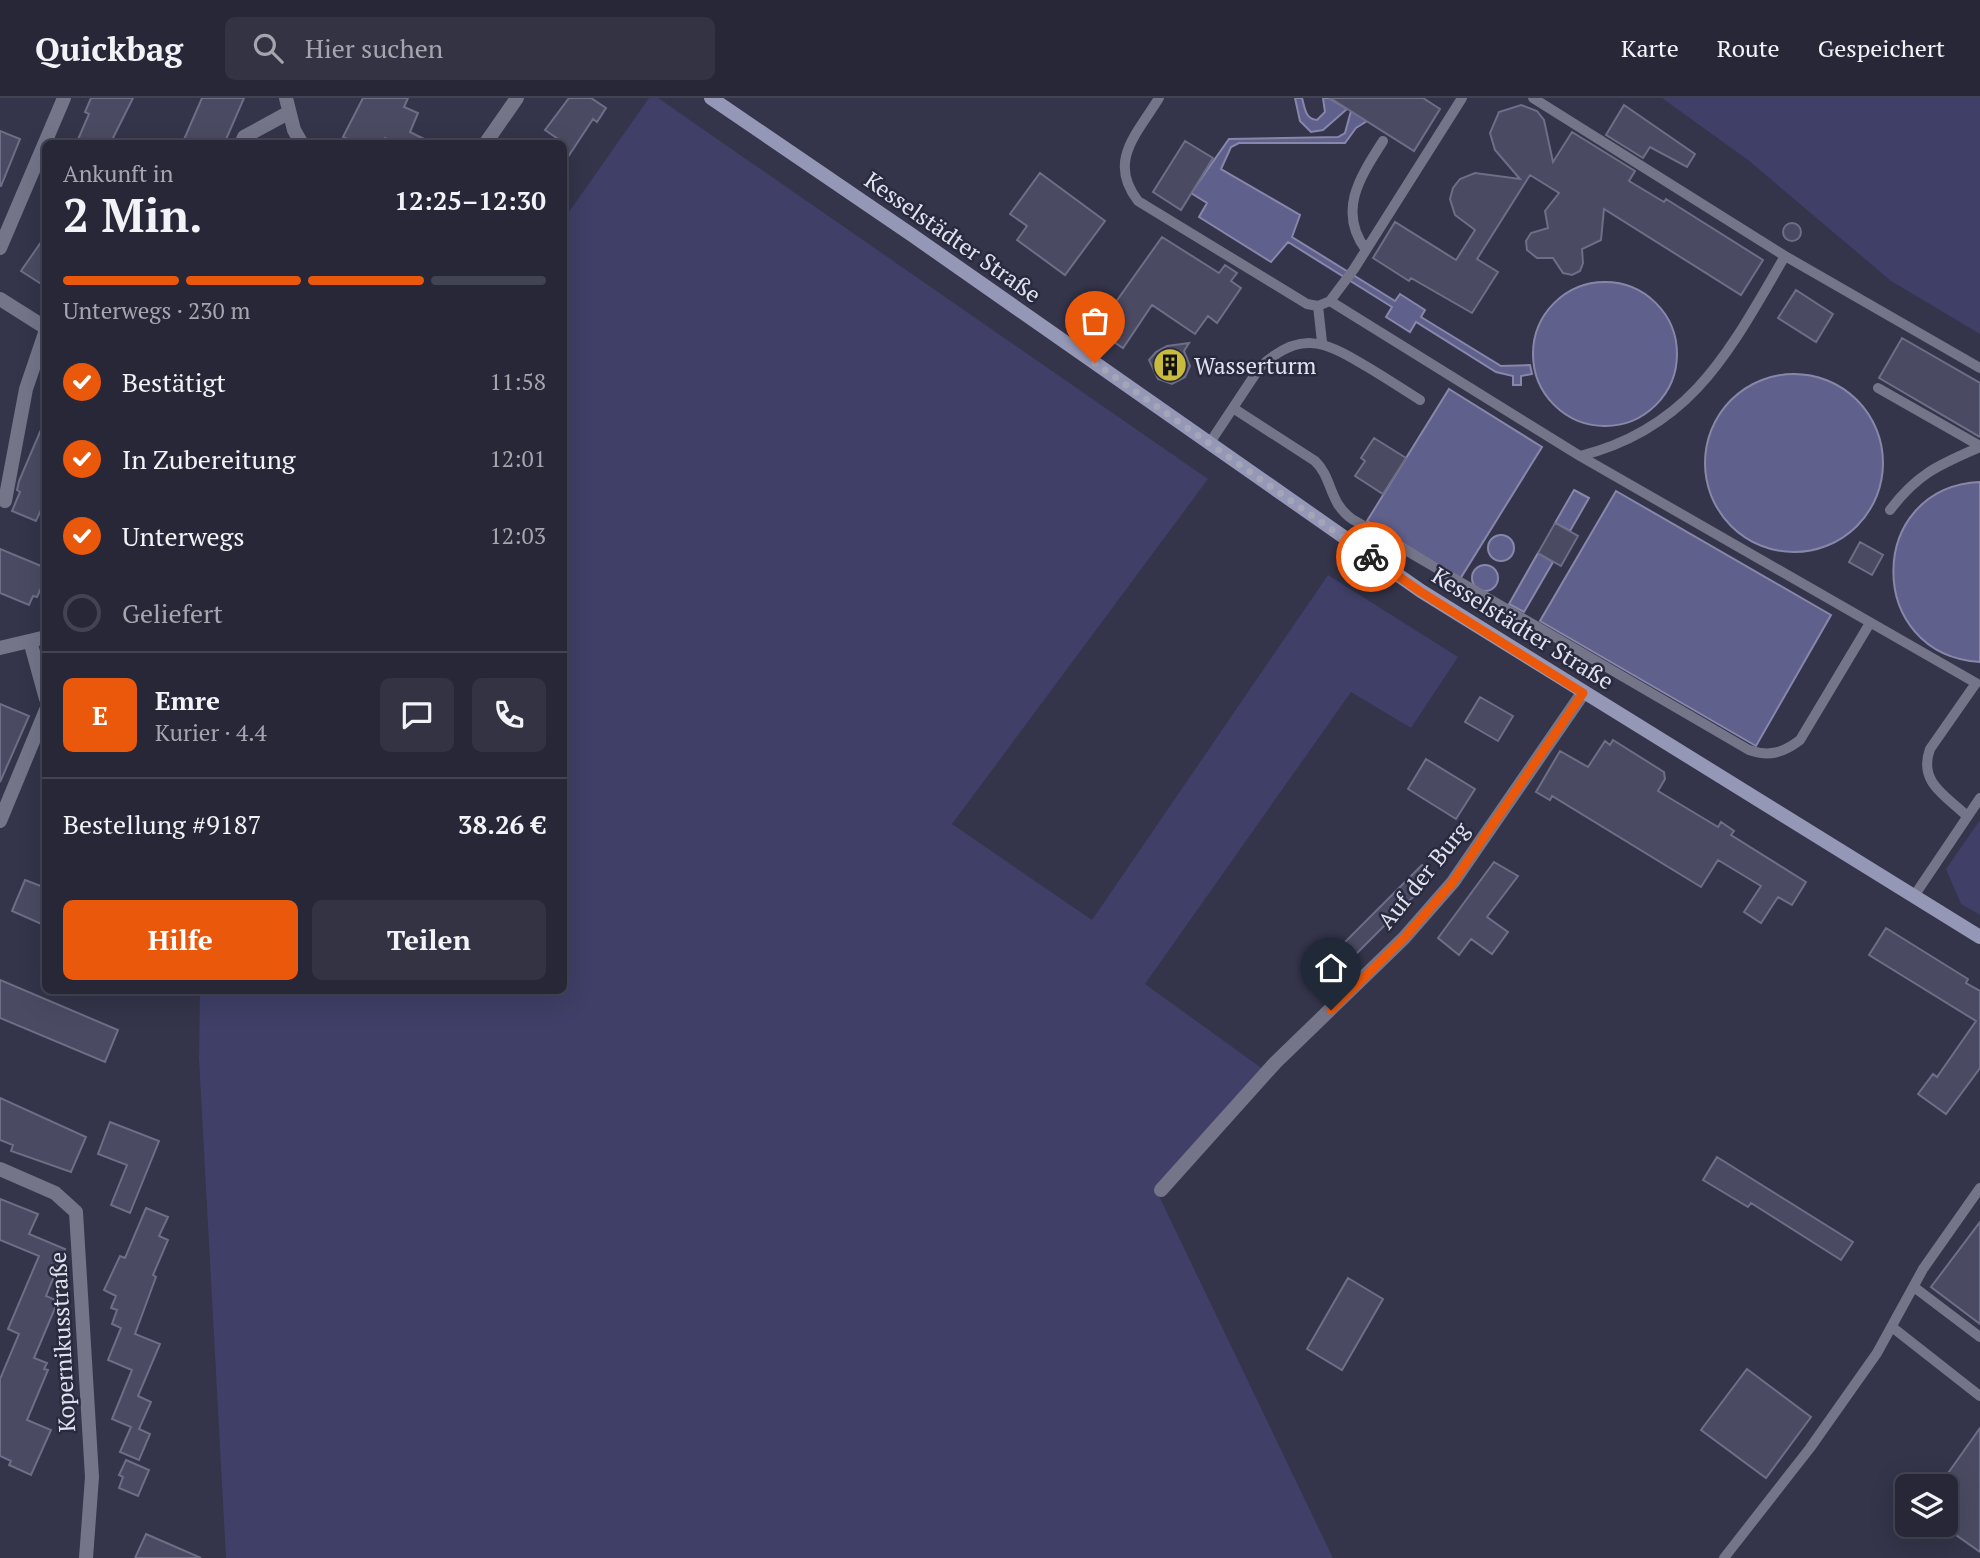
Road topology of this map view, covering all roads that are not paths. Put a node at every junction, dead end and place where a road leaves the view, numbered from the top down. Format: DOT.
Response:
graph roads {
  1 [pos="64,98"];
  2 [pos="286,98"];
  3 [pos="517,98"];
  4 [pos="711,98"];
  5 [pos="1159,98"];
  6 [pos="1462,98"];
  7 [pos="1533,98"];
  8 [pos="288,113"];
  9 [pos="46,140"];
  10 [pos="243,140"];
  11 [pos="300,140"];
  12 [pos="488,140"];
  13 [pos="1383,141"];
  14 [pos="42,150"];
  15 [pos="0,248"];
  16 [pos="1366,250"];
  17 [pos="1785,256"];
  18 [pos="0,299"];
  19 [pos="1330,301"];
  20 [pos="1318,306"];
  21 [pos="42,326"];
  22 [pos="42,341"];
  23 [pos="1322,342"];
  24 [pos="1980,368"];
  25 [pos="1878,388"];
  26 [pos="1420,400"];
  27 [pos="1233,408"];
  28 [pos="1209,444"];
  29 [pos="1980,446"];
  30 [pos="1580,456"];
  31 [pos="5,501"];
  32 [pos="1890,510"];
  33 [pos="1870,623"];
  34 [pos="42,638"];
  35 [pos="30,641"];
  36 [pos="0,648"];
  37 [pos="42,684"];
  38 [pos="1978,684"];
  39 [pos="1583,693"];
  40 [pos="42,720"];
  41 [pos="1980,798"];
  42 [pos="1967,816"];
  43 [pos="0,821"];
  44 [pos="1914,896"];
  45 [pos="1980,937"];
  46 [pos="0,1169"];
  47 [pos="1980,1188"];
  48 [pos="1161,1190"];
  49 [pos="1914,1287"];
  50 [pos="1892,1327"];
  51 [pos="1980,1337"];
  52 [pos="1980,1396"];
  53 [pos="86,1558"];
  54 [pos="1724,1558"];
  1 -- 9 [label="street"];
  2 -- 8 [label="street"];
  3 -- 12 [label="street"];
  4 -- 28 [label="main road, Kesselstädter Straße"];
  5 -- 20 [label="lane"];
  6 -- 16 [label="lane"];
  7 -- 17 [label="lane"];
  8 -- 10 [label="street"];
  8 -- 11 [label="street"];
  13 -- 16 [label="lane"];
  14 -- 15 [label="street"];
  16 -- 19 [label="lane"];
  17 -- 24 [label="lane"];
  17 -- 30 [label="lane"];
  18 -- 21 [label="street"];
  19 -- 20 [label="lane"];
  19 -- 30 [label="lane"];
  20 -- 23 [label="lane"];
  22 -- 31 [label="street"];
  23 -- 26 [label="lane"];
  23 -- 27 [label="lane"];
  25 -- 29 [label="lane"];
  27 -- 28 [label="lane"];
  27 -- 33 [label="lane"];
  28 -- 39 [label="main road, Kesselstädter Straße"];
  29 -- 32 [label="lane"];
  30 -- 33 [label="lane"];
  33 -- 38 [label="lane"];
  34 -- 35 [label="street"];
  35 -- 36 [label="street"];
  35 -- 37 [label="street"];
  38 -- 42 [label="lane"];
  39 -- 44 [label="main road, Kesselstädter Straße"];
  39 -- 48 [label="street, Auf der Burg"];
  40 -- 43 [label="street"];
  41 -- 42 [label="lane"];
  42 -- 44 [label="lane"];
  44 -- 45 [label="main road, Kesselstädter Straße"];
  46 -- 53 [label="street, Kopernikusstraße"];
  47 -- 49 [label="lane"];
  49 -- 50 [label="lane"];
  49 -- 51 [label="lane"];
  50 -- 52 [label="lane"];
  50 -- 54 [label="lane"];
}
